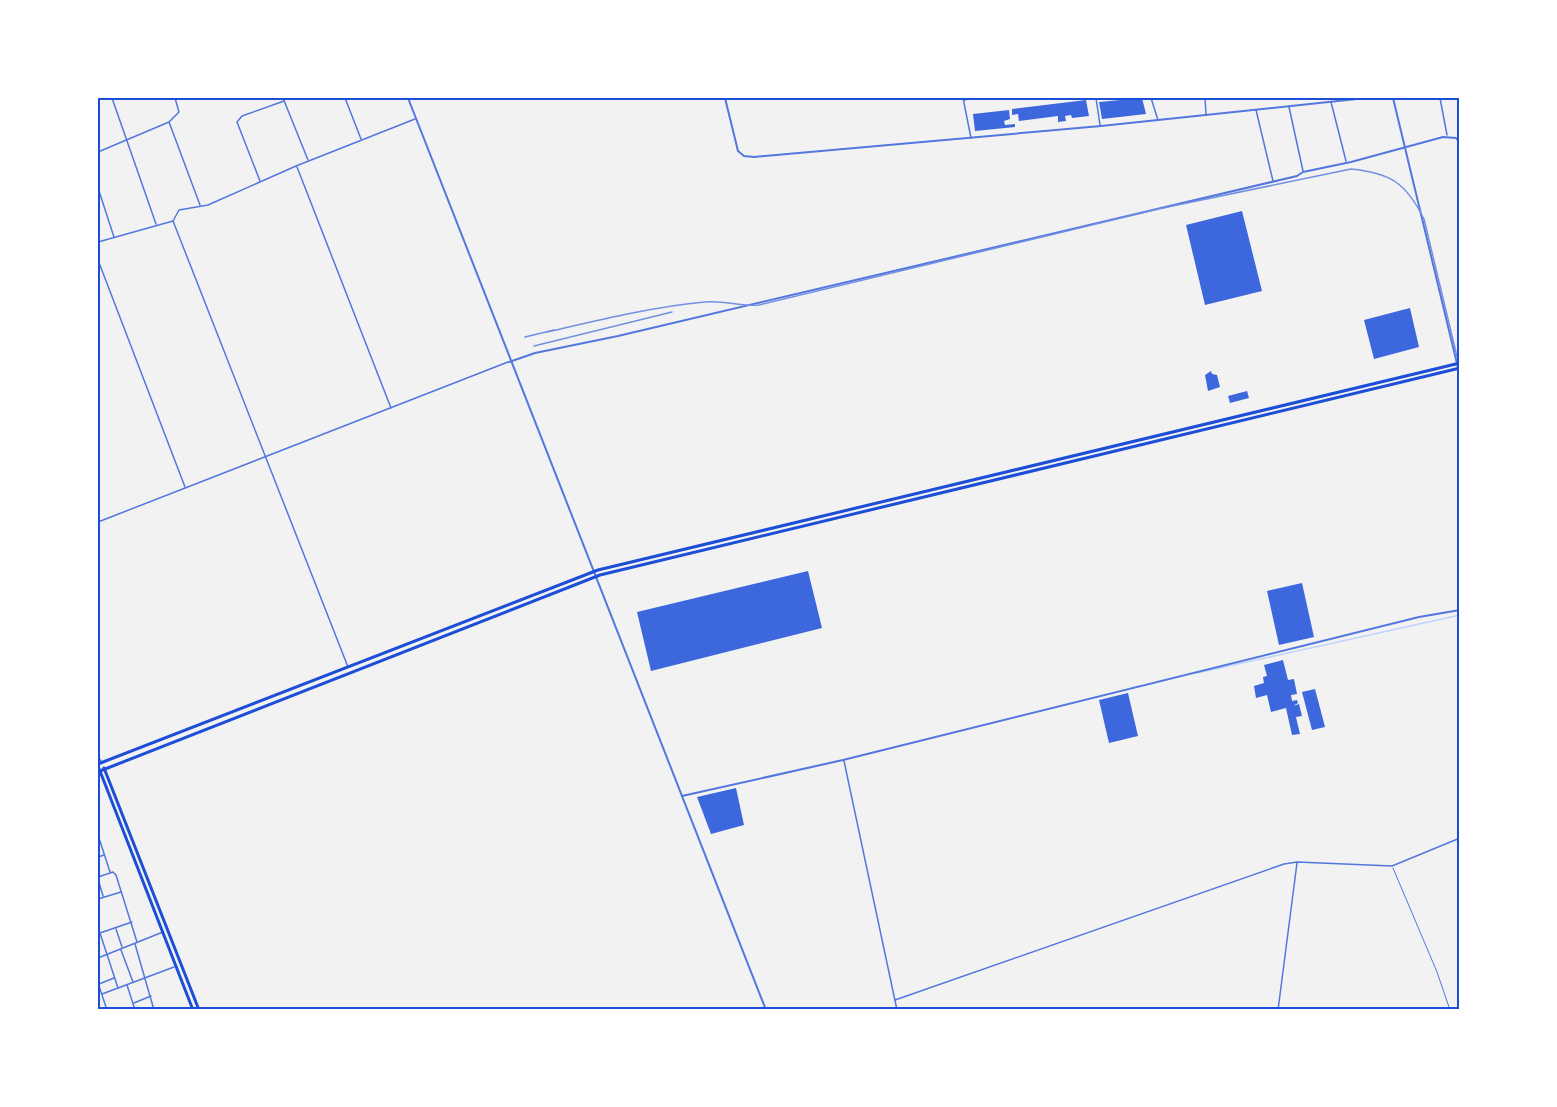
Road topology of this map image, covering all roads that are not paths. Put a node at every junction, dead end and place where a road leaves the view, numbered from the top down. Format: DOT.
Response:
graph roads {
  1 [pos="112,98"];
  2 [pos="175,98"];
  3 [pos="283,98"];
  4 [pos="345,98"];
  5 [pos="408,98"];
  6 [pos="725,98"];
  7 [pos="974,98"];
  8 [pos="1096,98"];
  9 [pos="1151,98"];
  10 [pos="1205,98"];
  11 [pos="1366,98"];
  12 [pos="1393,98"];
  13 [pos="1440,98"];
  14 [pos="964,99"];
  15 [pos="284,101"];
  16 [pos="1331,102"];
  17 [pos="1289,107"];
  18 [pos="1256,110"];
  19 [pos="1206,115"];
  20 [pos="416,119"];
  21 [pos="1158,120"];
  22 [pos="169,122"];
  23 [pos="1101,126"];
  24 [pos="1447,136"];
  25 [pos="971,138"];
  26 [pos="1458,138"];
  27 [pos="128,140"];
  28 [pos="362,140"];
  29 [pos="1460,143"];
  30 [pos="1405,148"];
  31 [pos="98,152"];
  32 [pos="309,161"];
  33 [pos="1346,162"];
  34 [pos="296,166"];
  35 [pos="1303,172"];
  36 [pos="260,182"];
  37 [pos="1273,182"];
  38 [pos="98,188"];
  39 [pos="201,206"];
  40 [pos="172,221"];
  41 [pos="157,225"];
  42 [pos="114,237"];
  43 [pos="98,242"];
  44 [pos="98,260"];
  45 [pos="511,361"];
  46 [pos="1458,363"];
  47 [pos="1459,369"];
  48 [pos="1460,376"];
  49 [pos="1318,397"];
  50 [pos="1319,403"];
  51 [pos="391,409"];
  52 [pos="266,459"];
  53 [pos="185,488"];
  54 [pos="98,522"];
  55 [pos="594,572"];
  56 [pos="597,576"];
  57 [pos="1460,610"];
  58 [pos="450,630"];
  59 [pos="348,668"];
  60 [pos="98,757"];
  61 [pos="843,760"];
  62 [pos="99,764"];
  63 [pos="104,769"];
  64 [pos="100,771"];
  65 [pos="682,796"];
  66 [pos="98,835"];
  67 [pos="1460,838"];
  68 [pos="105,855"];
  69 [pos="98,856"];
  70 [pos="1297,862"];
  71 [pos="1392,867"];
  72 [pos="111,873"];
  73 [pos="98,878"];
  74 [pos="122,891"];
  75 [pos="103,897"];
  76 [pos="98,899"];
  77 [pos="132,922"];
  78 [pos="98,927"];
  79 [pos="115,928"];
  80 [pos="164,932"];
  81 [pos="99,933"];
  82 [pos="136,943"];
  83 [pos="122,949"];
  84 [pos="106,954"];
  85 [pos="98,958"];
  86 [pos="177,966"];
  87 [pos="115,978"];
  88 [pos="146,978"];
  89 [pos="134,983"];
  90 [pos="98,984"];
  91 [pos="127,985"];
  92 [pos="118,988"];
  93 [pos="102,994"];
  94 [pos="151,996"];
  95 [pos="895,1000"];
  96 [pos="133,1003"];
  97 [pos="107,1010"];
  98 [pos="135,1010"];
  99 [pos="154,1010"];
  100 [pos="193,1010"];
  101 [pos="199,1010"];
  102 [pos="766,1010"];
  103 [pos="897,1010"];
  104 [pos="1278,1010"];
  105 [pos="1450,1010"];
  1 -- 27 [label="street"];
  2 -- 22 [label="street"];
  3 -- 15 [label="street"];
  4 -- 28 [label="street"];
  5 -- 20 [label="street"];
  6 -- 25 [label="street"];
  7 -- 14 [label="street"];
  8 -- 23 [label="street"];
  9 -- 21 [label="street"];
  10 -- 19 [label="street"];
  11 -- 16 [label="street"];
  12 -- 30 [label="street"];
  13 -- 24 [label="street"];
  14 -- 25 [label="street"];
  15 -- 32 [label="street"];
  15 -- 36 [label="street"];
  16 -- 17 [label="street"];
  16 -- 33 [label="street"];
  17 -- 18 [label="street"];
  17 -- 35 [label="street"];
  18 -- 19 [label="street"];
  18 -- 37 [label="street"];
  19 -- 21 [label="street"];
  20 -- 28 [label="street"];
  20 -- 45 [label="street"];
  21 -- 23 [label="street"];
  22 -- 27 [label="street"];
  22 -- 39 [label="street"];
  23 -- 25 [label="street"];
  24 -- 26 [label="street"];
  24 -- 30 [label="street"];
  26 -- 29 [label="street"];
  27 -- 31 [label="street"];
  27 -- 41 [label="street"];
  28 -- 32 [label="street"];
  30 -- 33 [label="street"];
  30 -- 46 [label="street"];
  32 -- 34 [label="street"];
  33 -- 35 [label="street"];
  34 -- 36 [label="street"];
  34 -- 51 [label="street"];
  35 -- 37 [label="street"];
  36 -- 39 [label="street"];
  37 -- 45 [label="street"];
  38 -- 42 [label="street"];
  39 -- 40 [label="street"];
  40 -- 41 [label="street"];
  40 -- 52 [label="street"];
  41 -- 42 [label="street"];
  42 -- 43 [label="street"];
  44 -- 53 [label="street"];
  45 -- 51 [label="street"];
  45 -- 55 [label="street"];
  46 -- 47 [label="street"];
  46 -- 49 [label="main road"];
  47 -- 48 [label="street"];
  47 -- 50 [label="main road"];
  49 -- 50 [label="main road"];
  49 -- 55 [label="main road"];
  50 -- 56 [label="main road"];
  51 -- 52 [label="street"];
  52 -- 53 [label="street"];
  52 -- 59 [label="street"];
  53 -- 54 [label="street"];
  55 -- 56 [label="street"];
  55 -- 58 [label="main road"];
  56 -- 58 [label="main road"];
  56 -- 65 [label="street"];
  57 -- 61 [label="street"];
  58 -- 59 [label="main road"];
  58 -- 63 [label="main road"];
  59 -- 62 [label="main road"];
  60 -- 62 [label="street"];
  61 -- 65 [label="street"];
  61 -- 95 [label="street"];
  62 -- 63 [label="main road"];
  62 -- 64 [label="main road"];
  63 -- 64 [label="main road"];
  63 -- 101 [label="main road"];
  64 -- 80 [label="main road"];
  65 -- 102 [label="street"];
  66 -- 68 [label="street"];
  67 -- 71 [label="street"];
  68 -- 69 [label="street"];
  68 -- 72 [label="street"];
  70 -- 71 [label="street"];
  70 -- 95 [label="street"];
  70 -- 104 [label="street"];
  71 -- 105 [label="lane"];
  72 -- 73 [label="street"];
  72 -- 74 [label="street"];
  73 -- 75 [label="street"];
  74 -- 75 [label="street"];
  74 -- 77 [label="street"];
  75 -- 76 [label="street"];
  77 -- 79 [label="street"];
  77 -- 82 [label="street"];
  78 -- 81 [label="street"];
  79 -- 81 [label="street"];
  79 -- 83 [label="street"];
  80 -- 82 [label="street"];
  80 -- 86 [label="main road"];
  81 -- 84 [label="street"];
  82 -- 83 [label="street"];
  82 -- 88 [label="street"];
  83 -- 84 [label="street"];
  83 -- 89 [label="street"];
  84 -- 85 [label="street"];
  84 -- 87 [label="street"];
  86 -- 88 [label="street"];
  86 -- 100 [label="main road"];
  87 -- 90 [label="street"];
  87 -- 92 [label="street"];
  88 -- 89 [label="street"];
  88 -- 94 [label="street"];
  89 -- 91 [label="street"];
  90 -- 93 [label="street"];
  91 -- 92 [label="street"];
  91 -- 96 [label="street"];
  92 -- 93 [label="street"];
  93 -- 97 [label="street"];
  94 -- 96 [label="street"];
  94 -- 99 [label="street"];
  95 -- 103 [label="street"];
  96 -- 98 [label="street"];
}
